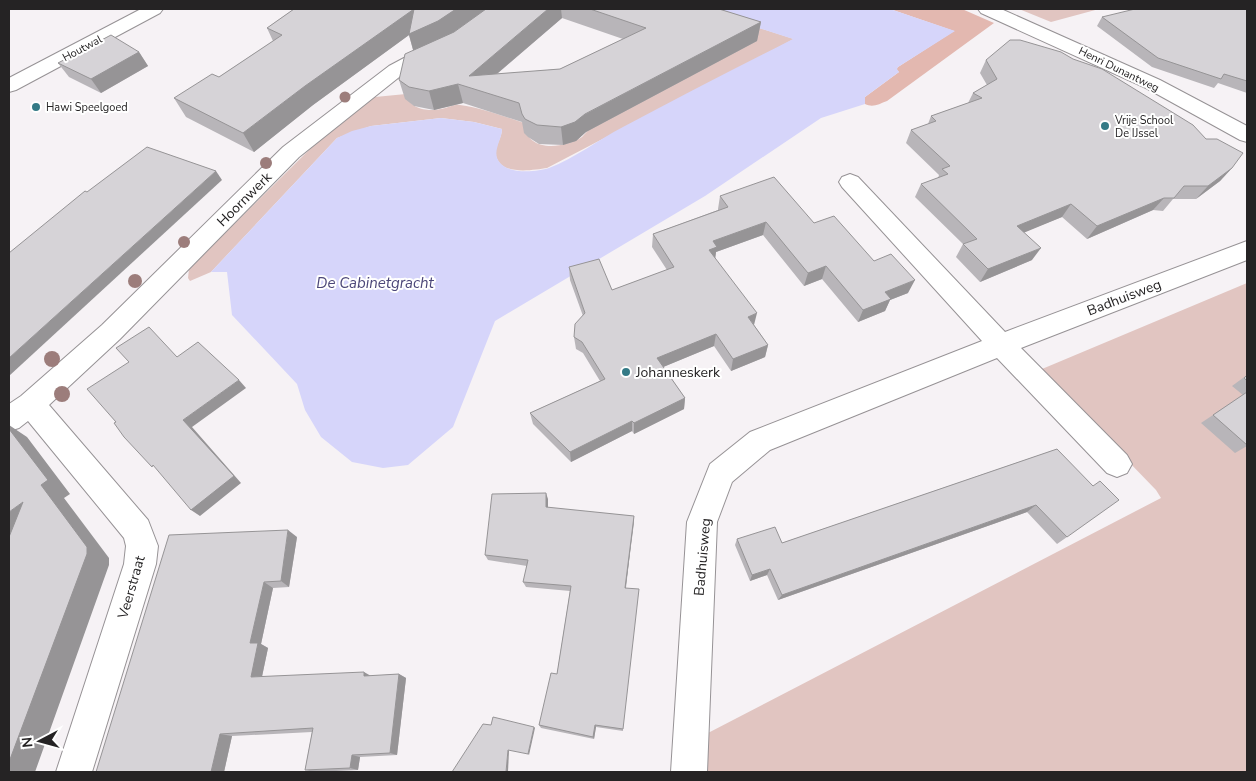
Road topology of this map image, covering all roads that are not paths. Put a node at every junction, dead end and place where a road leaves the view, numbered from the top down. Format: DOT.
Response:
graph roads {
  1 [pos="154,9"];
  2 [pos="987,9"];
  3 [pos="457,42"];
  4 [pos="9,86"];
  5 [pos="1247,135"];
  6 [pos="850,182"];
  7 [pos="1247,250"];
  8 [pos="1000,345"];
  9 [pos="20,412"];
  10 [pos="1118,464"];
  11 [pos="74,772"];
  12 [pos="689,772"];
  1 -- 4 [label="street, Houtwal"];
  2 -- 5 [label="street, Henri Dunantweg"];
  3 -- 9 [label="street, Hoornwerk"];
  6 -- 8 [label="street"];
  7 -- 8 [label="street, Badhuisweg"];
  8 -- 10 [label="street"];
  8 -- 12 [label="street, Badhuisweg"];
  9 -- 11 [label="street, Veerstraat"];
}
